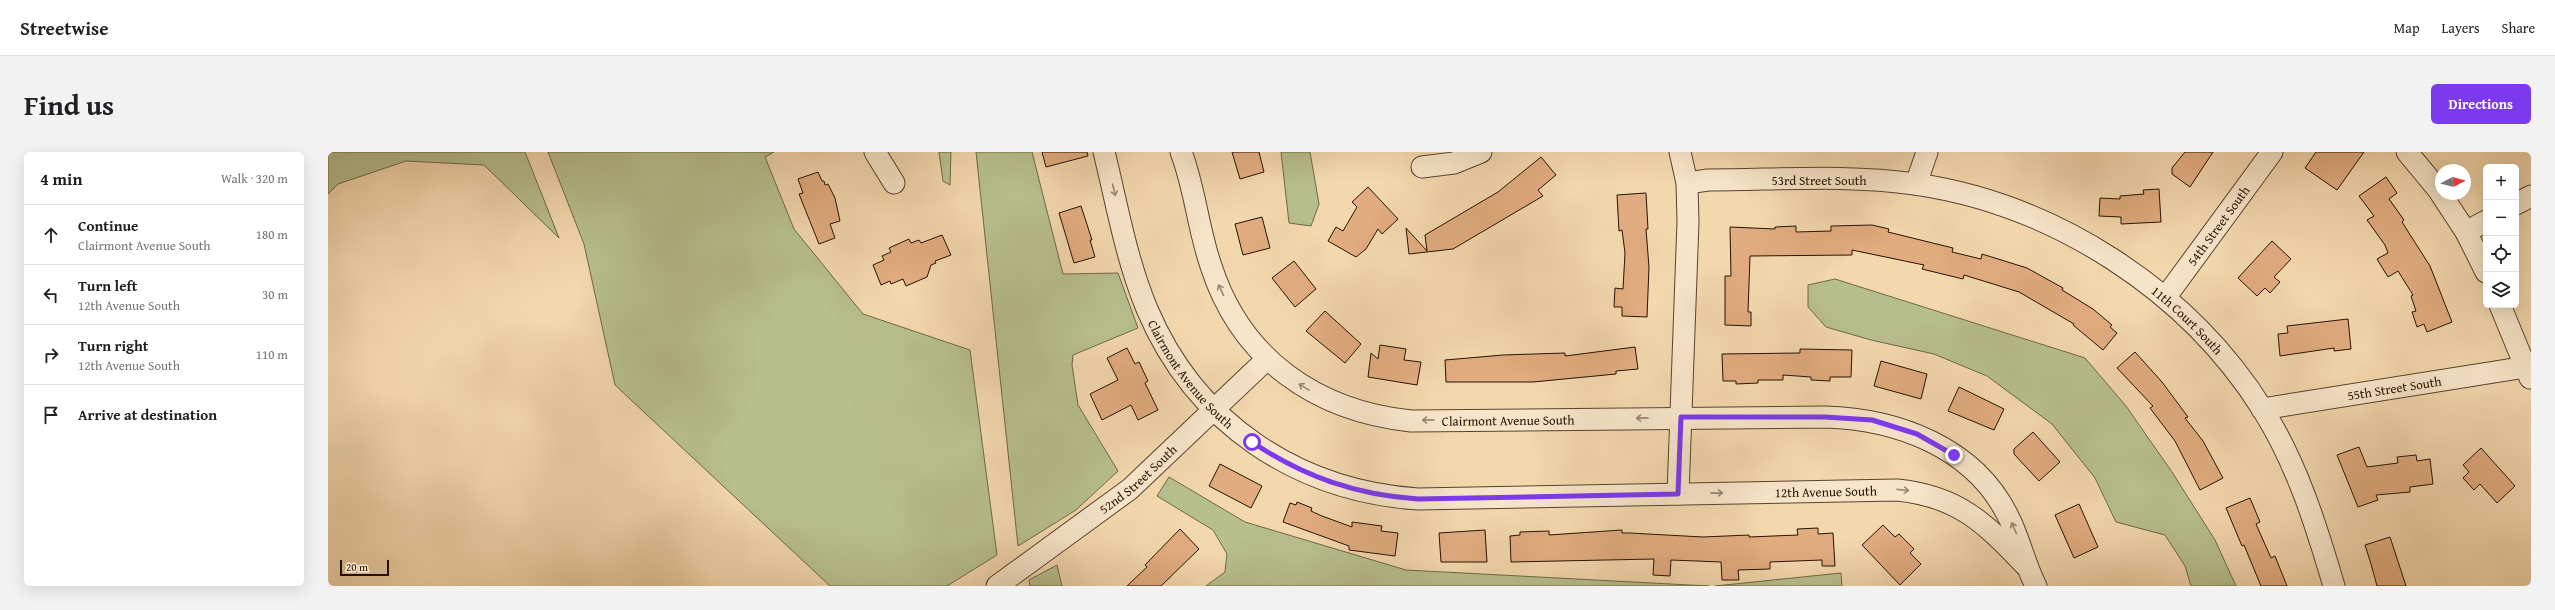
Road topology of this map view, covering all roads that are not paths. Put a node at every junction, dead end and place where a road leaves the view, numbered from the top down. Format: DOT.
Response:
graph roads {
  1 [pos="875,152"];
  2 [pos="1104,152"];
  3 [pos="1180,152"];
  4 [pos="1481,152"];
  5 [pos="1680,152"];
  6 [pos="1927,152"];
  7 [pos="2272,152"];
  8 [pos="2407,152"];
  9 [pos="1422,167"];
  10 [pos="894,183"];
  11 [pos="1687,184"];
  12 [pos="1916,184"];
  13 [pos="2435,187"];
  14 [pos="2531,196"];
  15 [pos="2445,200"];
  16 [pos="2519,202"];
  17 [pos="2483,223"];
  18 [pos="2466,232"];
  19 [pos="2483,266"];
  20 [pos="2165,298"];
  21 [pos="2501,308"];
  22 [pos="1267,359"];
  23 [pos="2528,373"];
  24 [pos="2262,409"];
  25 [pos="1214,410"];
  26 [pos="1681,417"];
  27 [pos="1678,494"];
  28 [pos="2025,565"];
  29 [pos="997,586"];
  30 [pos="2036,586"];
  31 [pos="2334,586"];
  1 -- 10 [label="street"];
  2 -- 25 [label="street, Clairmont Avenue South, one-way"];
  22 -- 3 [label="street, Clairmont Avenue South, one-way"];
  4 -- 9 [label="street"];
  5 -- 11 [label="street"];
  6 -- 12 [label="street"];
  7 -- 20 [label="street, 54th Street South"];
  8 -- 13 [label="street"];
  11 -- 12 [label="street, 53rd Street South"];
  11 -- 26 [label="street"];
  12 -- 20 [label="street, 11th Court South"];
  14 -- 16 [label="street"];
  15 -- 18 [label="street"];
  17 -- 18 [label="street"];
  18 -- 19 [label="street"];
  20 -- 24 [label="street, 11th Court South"];
  21 -- 23 [label="street"];
  22 -- 25 [label="street, 52nd Street South"];
  26 -- 22 [label="street, Clairmont Avenue South, one-way"];
  23 -- 24 [label="street, 55th Street South"];
  24 -- 31 [label="street, 11th Court South"];
  25 -- 27 [label="street, Clairmont Avenue South"];
  25 -- 29 [label="street, 52nd Street South"];
  26 -- 27 [label="street"];
  28 -- 26 [label="street, 12th Avenue South, one-way"];
  27 -- 28 [label="street, 12th Avenue South, one-way"];
  28 -- 30 [label="street, 12th Avenue South"];
}
